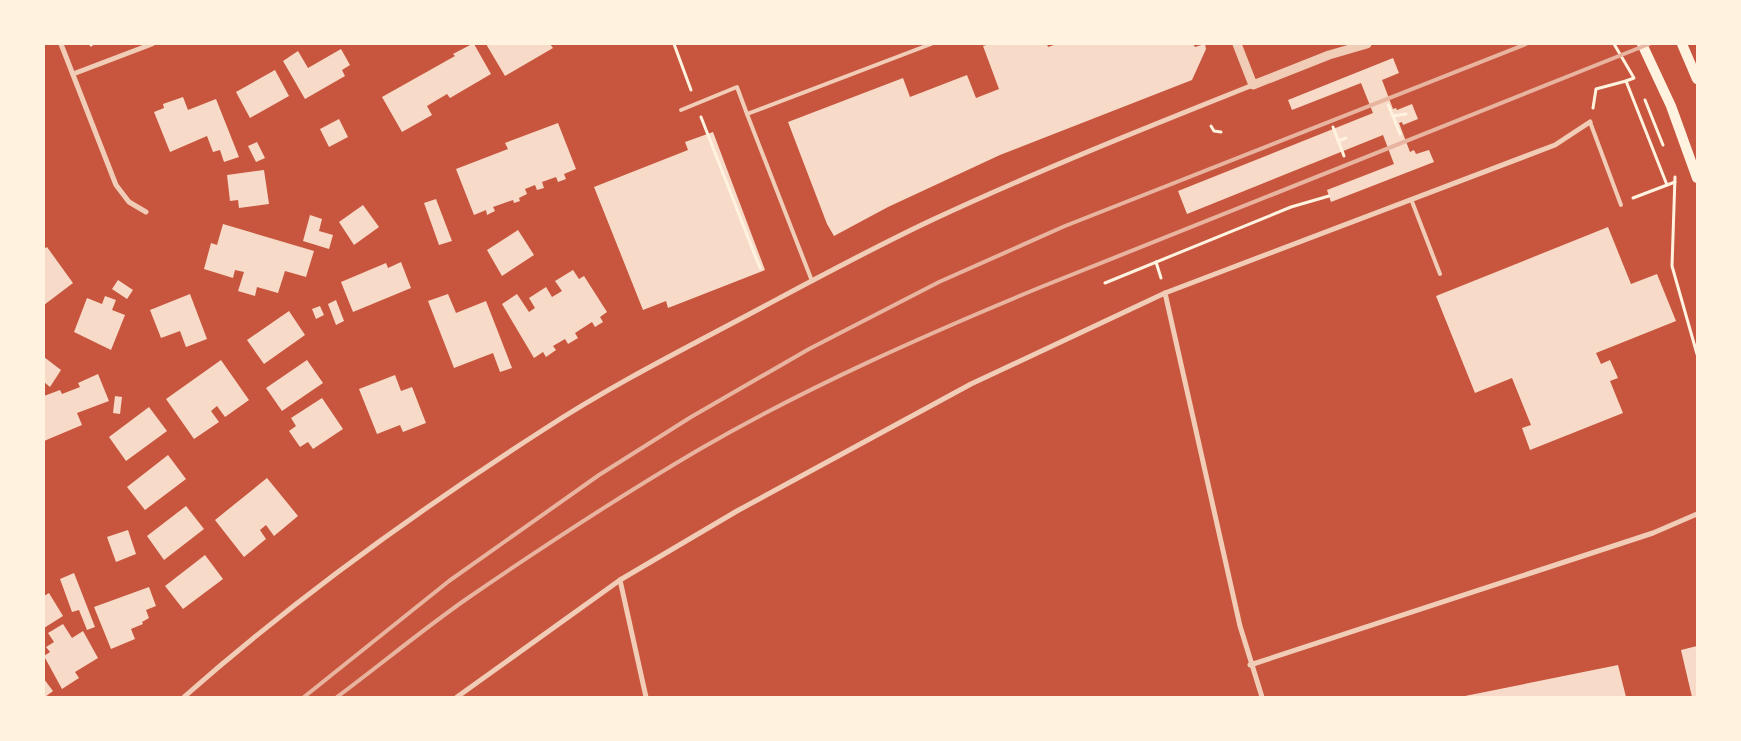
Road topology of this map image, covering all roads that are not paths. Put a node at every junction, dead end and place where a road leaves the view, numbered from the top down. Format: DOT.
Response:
graph roads {
  1 [pos="61,44"];
  2 [pos="152,44"];
  3 [pos="931,44"];
  4 [pos="1237,44"];
  5 [pos="1366,44"];
  6 [pos="1642,44"];
  7 [pos="1682,44"];
  8 [pos="74,74"];
  9 [pos="1697,79"];
  10 [pos="1253,85"];
  11 [pos="680,110"];
  12 [pos="747,114"];
  13 [pos="1590,122"];
  14 [pos="1697,178"];
  15 [pos="1411,199"];
  16 [pos="1621,204"];
  17 [pos="146,212"];
  18 [pos="1440,274"];
  19 [pos="812,281"];
  20 [pos="1165,293"];
  21 [pos="1697,514"];
  22 [pos="620,580"];
  23 [pos="1250,665"];
  24 [pos="184,697"];
  25 [pos="457,697"];
  26 [pos="646,697"];
  27 [pos="1262,697"];
  1 -- 8 [label="street"];
  2 -- 8 [label="street"];
  3 -- 12 [label="lane"];
  4 -- 10 [label="street"];
  5 -- 10 [label="street"];
  6 -- 14 [label="main road"];
  7 -- 9 [label="main road"];
  8 -- 17 [label="street"];
  10 -- 19 [label="street"];
  11 -- 12 [label="lane"];
  12 -- 19 [label="lane"];
  13 -- 15 [label="street"];
  13 -- 16 [label="lane"];
  15 -- 18 [label="lane"];
  15 -- 20 [label="street"];
  19 -- 24 [label="street"];
  20 -- 22 [label="street"];
  20 -- 23 [label="street"];
  21 -- 23 [label="street"];
  22 -- 25 [label="street"];
  22 -- 26 [label="street"];
  23 -- 27 [label="street"];
}
